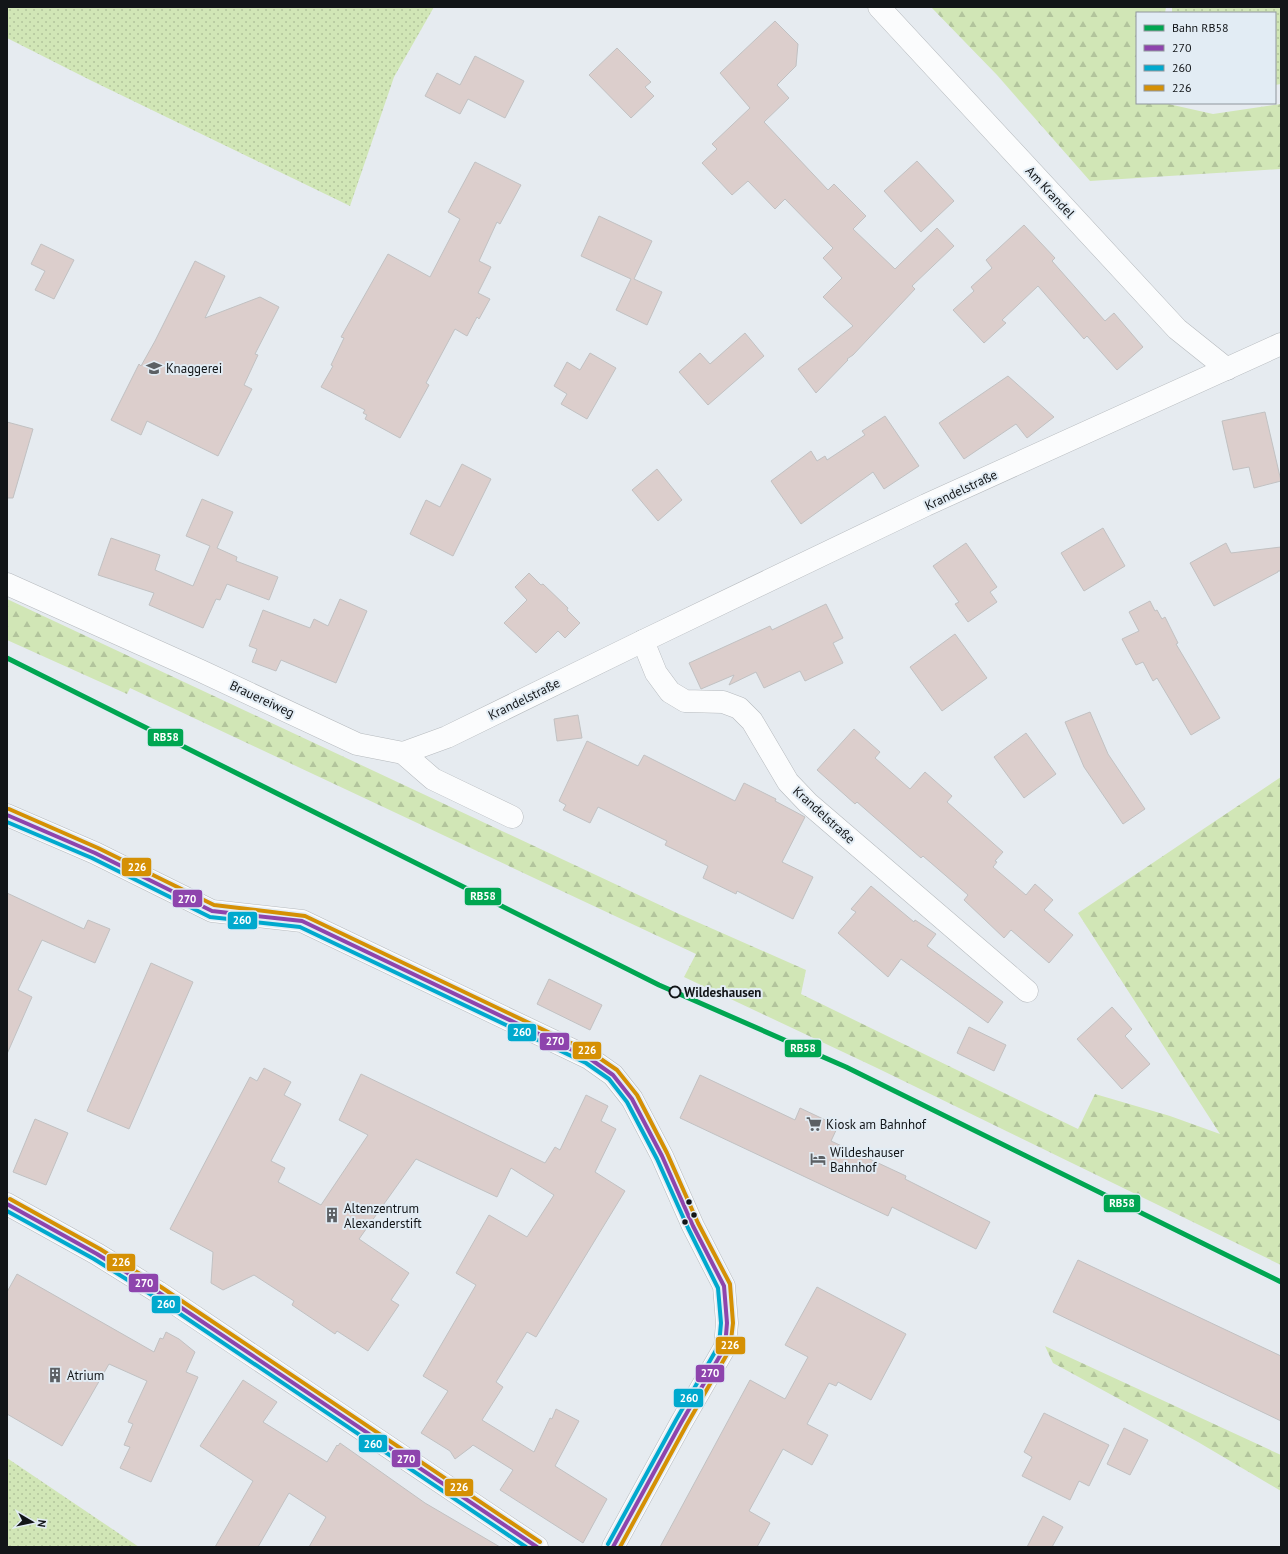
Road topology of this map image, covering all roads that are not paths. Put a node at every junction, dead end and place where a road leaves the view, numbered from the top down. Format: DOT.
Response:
graph roads {
  1 [pos="879,7"];
  2 [pos="1281,344"];
  3 [pos="1227,369"];
  4 [pos="7,584"];
  5 [pos="643,641"];
  6 [pos="403,753"];
  7 [pos="7,815"];
  8 [pos="512,817"];
  9 [pos="1027,991"];
  10 [pos="7,1204"];
  11 [pos="537,1547"];
  12 [pos="613,1547"];
  1 -- 3 [label="street, Am Krandel"];
  2 -- 3 [label="street, Krandelstraße"];
  3 -- 5 [label="street, Krandelstraße"];
  4 -- 6 [label="street, Brauereiweg"];
  5 -- 6 [label="street, Krandelstraße"];
  5 -- 9 [label="street, Krandelstraße"];
  6 -- 8 [label="street, Brauereiweg"];
  7 -- 12 [label="street"];
  10 -- 11 [label="street"];
}
